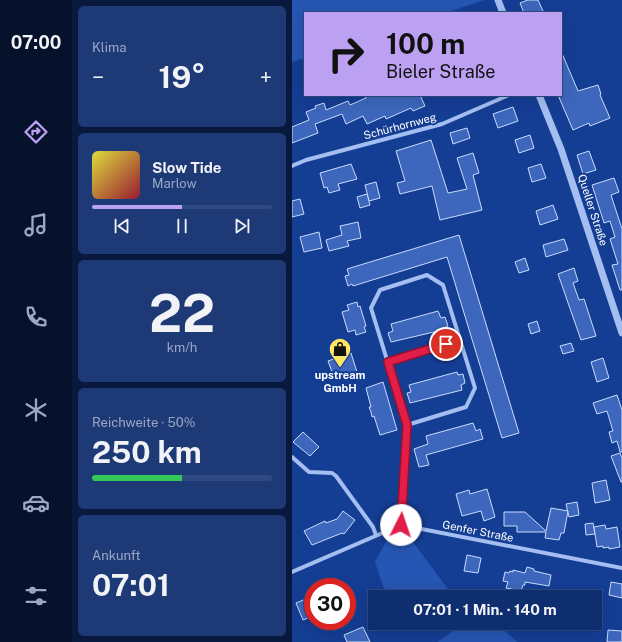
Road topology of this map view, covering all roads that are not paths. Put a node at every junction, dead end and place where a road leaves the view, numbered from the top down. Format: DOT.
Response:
graph roads {
  1 [pos="498,0"];
  2 [pos="504,12"];
  3 [pos="507,96"];
  4 [pos="539,96"];
  5 [pos="292,166"];
  6 [pos="622,333"];
  7 [pos="460,339"];
  8 [pos="388,362"];
  9 [pos="407,425"];
  10 [pos="292,457"];
  11 [pos="401,525"];
  12 [pos="376,535"];
  13 [pos="622,568"];
  14 [pos="292,572"];
  1 -- 2 [label="street"];
  3 -- 5 [label="street, Schürhornweg"];
  4 -- 6 [label="street, Queller Straße"];
  7 -- 8 [label="street"];
  7 -- 8 [label="street"];
  7 -- 9 [label="street"];
  8 -- 9 [label="street"];
  9 -- 11 [label="street"];
  10 -- 12 [label="street"];
  11 -- 12 [label="street"];
  11 -- 13 [label="street, Genfer Straße"];
  12 -- 14 [label="street"];
}
